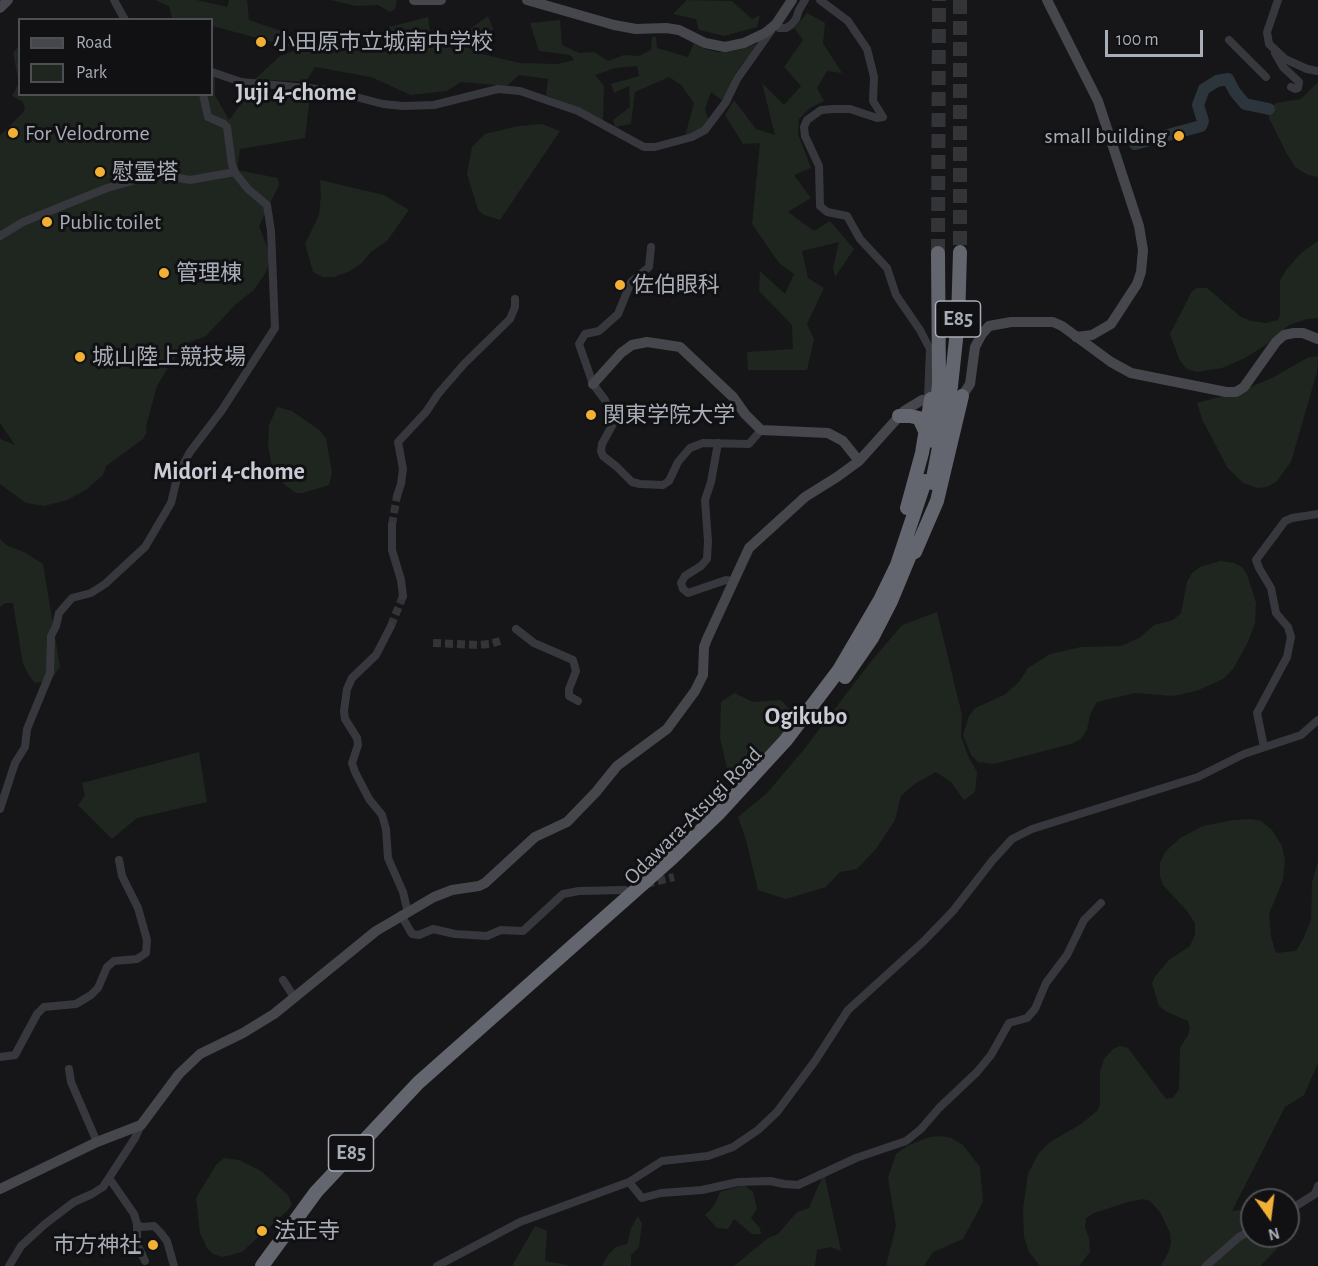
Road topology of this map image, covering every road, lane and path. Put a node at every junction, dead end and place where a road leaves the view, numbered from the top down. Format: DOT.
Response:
graph roads {
  1 [pos="8,0"];
  2 [pos="114,0"];
  3 [pos="414,0"];
  4 [pos="441,0"];
  5 [pos="527,0"];
  6 [pos="792,0"];
  7 [pos="805,0"];
  8 [pos="820,0"];
  9 [pos="1047,0"];
  10 [pos="1278,0"];
  11 [pos="0,8"];
  12 [pos="124,18"];
  13 [pos="774,26"];
  14 [pos="1229,40"];
  15 [pos="1273,49"];
  16 [pos="1318,71"];
  17 [pos="213,72"];
  18 [pos="1266,77"];
  19 [pos="1291,87"];
  20 [pos="203,96"];
  21 [pos="235,172"];
  22 [pos="0,236"];
  23 [pos="651,247"];
  24 [pos="960,252"];
  25 [pos="938,253"];
  26 [pos="515,299"];
  27 [pos="1076,337"];
  28 [pos="1318,339"];
  29 [pos="593,384"];
  30 [pos="945,385"];
  31 [pos="962,396"];
  32 [pos="929,399"];
  33 [pos="899,416"];
  34 [pos="761,430"];
  35 [pos="926,433"];
  36 [pos="718,443"];
  37 [pos="859,461"];
  38 [pos="929,482"];
  39 [pos="397,496"];
  40 [pos="1318,514"];
  41 [pos="392,525"];
  42 [pos="906,568"];
  43 [pos="734,581"];
  44 [pos="403,596"];
  45 [pos="391,626"];
  46 [pos="516,629"];
  47 [pos="839,670"];
  48 [pos="578,701"];
  49 [pos="1318,720"];
  50 [pos="1264,747"];
  51 [pos="0,808"];
  52 [pos="119,860"];
  53 [pos="625,890"];
  54 [pos="1101,903"];
  55 [pos="404,914"];
  56 [pos="592,935"];
  57 [pos="283,980"];
  58 [pos="294,997"];
  59 [pos="455,1055"];
  60 [pos="0,1058"];
  61 [pos="69,1069"];
  62 [pos="141,1125"];
  63 [pos="97,1142"];
  64 [pos="110,1178"];
  65 [pos="629,1182"];
  66 [pos="1318,1186"];
  67 [pos="0,1189"];
  68 [pos="1300,1203"];
  69 [pos="137,1224"];
  70 [pos="1240,1236"];
  71 [pos="144,1261"];
  72 [pos="9,1266"];
  73 [pos="174,1266"];
  74 [pos="262,1266"];
  75 [pos="272,1266"];
  76 [pos="437,1266"];
  77 [pos="1206,1266"];
  1 -- 11 [label="street"];
  2 -- 12 [label="street"];
  3 -- 4 [label="street"];
  5 -- 13 [label="street"];
  6 -- 13 [label="street"];
  7 -- 13 [label="street"];
  8 -- 32 [label="street"];
  9 -- 27 [label="street"];
  10 -- 15 [label="street"];
  13 -- 17 [label="street"];
  14 -- 18 [label="street"];
  15 -- 16 [label="street"];
  15 -- 19 [label="street"];
  20 -- 21 [label="street"];
  21 -- 22 [label="street"];
  21 -- 51 [label="street"];
  23 -- 29 [label="street"];
  24 -- 30 [label="highway, Odawara-Atsugi Road / E85"];
  25 -- 30 [label="highway, Odawara-Atsugi Road / E85"];
  26 -- 39 [label="street"];
  27 -- 28 [label="street"];
  27 -- 31 [label="street"];
  29 -- 34 [label="street"];
  29 -- 36 [label="street"];
  30 -- 38 [label="highway, Odawara-Atsugi Road / E85, bridge"];
  31 -- 32 [label="street"];
  31 -- 42 [label="highway"];
  32 -- 33 [label="street"];
  32 -- 35 [label="highway"];
  33 -- 35 [label="highway"];
  33 -- 37 [label="street"];
  34 -- 36 [label="street"];
  34 -- 37 [label="street"];
  35 -- 47 [label="highway"];
  36 -- 43 [label="street"];
  37 -- 43 [label="street"];
  38 -- 42 [label="highway, Odawara-Atsugi Road / E85"];
  38 -- 47 [label="highway, Odawara-Atsugi Road / E85"];
  40 -- 50 [label="street"];
  41 -- 44 [label="street"];
  42 -- 56 [label="highway, Odawara-Atsugi Road / E85"];
  43 -- 55 [label="street"];
  45 -- 55 [label="street"];
  46 -- 48 [label="street"];
  47 -- 56 [label="highway, Odawara-Atsugi Road / E85"];
  49 -- 50 [label="street"];
  50 -- 65 [label="street"];
  52 -- 60 [label="street"];
  53 -- 55 [label="street"];
  54 -- 65 [label="street"];
  55 -- 58 [label="street"];
  56 -- 59 [label="highway, Odawara-Atsugi Road / E85"];
  57 -- 58 [label="street"];
  58 -- 62 [label="street"];
  59 -- 74 [label="highway, Odawara-Atsugi Road / E85"];
  59 -- 75 [label="highway, Odawara-Atsugi Road / E85"];
  61 -- 63 [label="street"];
  62 -- 63 [label="street"];
  62 -- 64 [label="street"];
  63 -- 67 [label="street"];
  64 -- 69 [label="street"];
  64 -- 72 [label="street"];
  65 -- 76 [label="street"];
  66 -- 68 [label="street"];
  69 -- 71 [label="street"];
  69 -- 73 [label="street"];
  70 -- 77 [label="street"];
}
